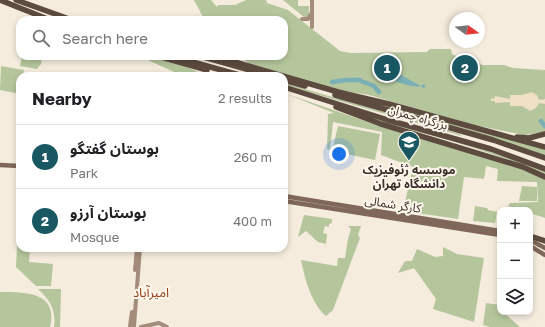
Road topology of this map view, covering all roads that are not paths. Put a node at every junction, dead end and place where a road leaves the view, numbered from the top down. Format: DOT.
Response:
graph roads {
  1 [pos="0,0"];
  2 [pos="16,0"];
  3 [pos="312,0"];
  4 [pos="312,14"];
  5 [pos="40,16"];
  6 [pos="61,16"];
  7 [pos="302,19"];
  8 [pos="312,27"];
  9 [pos="172,60"];
  10 [pos="185,60"];
  11 [pos="214,60"];
  12 [pos="228,60"];
  13 [pos="207,70"];
  14 [pos="229,72"];
  15 [pos="257,72"];
  16 [pos="269,72"];
  17 [pos="288,77"];
  18 [pos="288,81"];
  19 [pos="288,88"];
  20 [pos="314,97"];
  21 [pos="498,134"];
  22 [pos="545,134"];
  23 [pos="545,148"];
  24 [pos="545,158"];
  25 [pos="0,165"];
  26 [pos="16,166"];
  27 [pos="545,169"];
  28 [pos="545,177"];
  29 [pos="288,197"];
  30 [pos="288,202"];
  31 [pos="461,227"];
  32 [pos="497,231"];
  33 [pos="497,234"];
  34 [pos="533,237"];
  35 [pos="533,242"];
  36 [pos="545,242"];
  37 [pos="533,248"];
  38 [pos="545,248"];
  39 [pos="139,252"];
  40 [pos="545,255"];
  41 [pos="133,327"];
  42 [pos="140,327"];
  43 [pos="151,327"];
  44 [pos="162,327"];
  45 [pos="167,327"];
  1 -- 5 [label="highway"];
  2 -- 6 [label="highway"];
  3 -- 4 [label="street"];
  4 -- 7 [label="street"];
  4 -- 8 [label="street"];
  9 -- 13 [label="highway"];
  10 -- 14 [label="highway"];
  11 -- 15 [label="highway"];
  12 -- 16 [label="highway"];
  17 -- 21 [label="highway"];
  18 -- 24 [label="highway, بزرگراه چمران"];
  19 -- 20 [label="highway, بزرگراه چمران"];
  20 -- 27 [label="highway, بزرگراه چمران"];
  20 -- 28 [label="highway"];
  21 -- 22 [label="highway"];
  21 -- 23 [label="highway"];
  25 -- 26 [label="main road"];
  29 -- 31 [label="main road, کارگر شمالی"];
  30 -- 31 [label="main road, کارگر شمالی"];
  31 -- 32 [label="main road, کارگر شمالی"];
  31 -- 33 [label="main road, کارگر شمالی"];
  34 -- 36 [label="highway"];
  35 -- 38 [label="main road"];
  37 -- 40 [label="main road"];
  39 -- 41 [label="street"];
  42 -- 45 [label="street"];
  43 -- 44 [label="street"];
}
